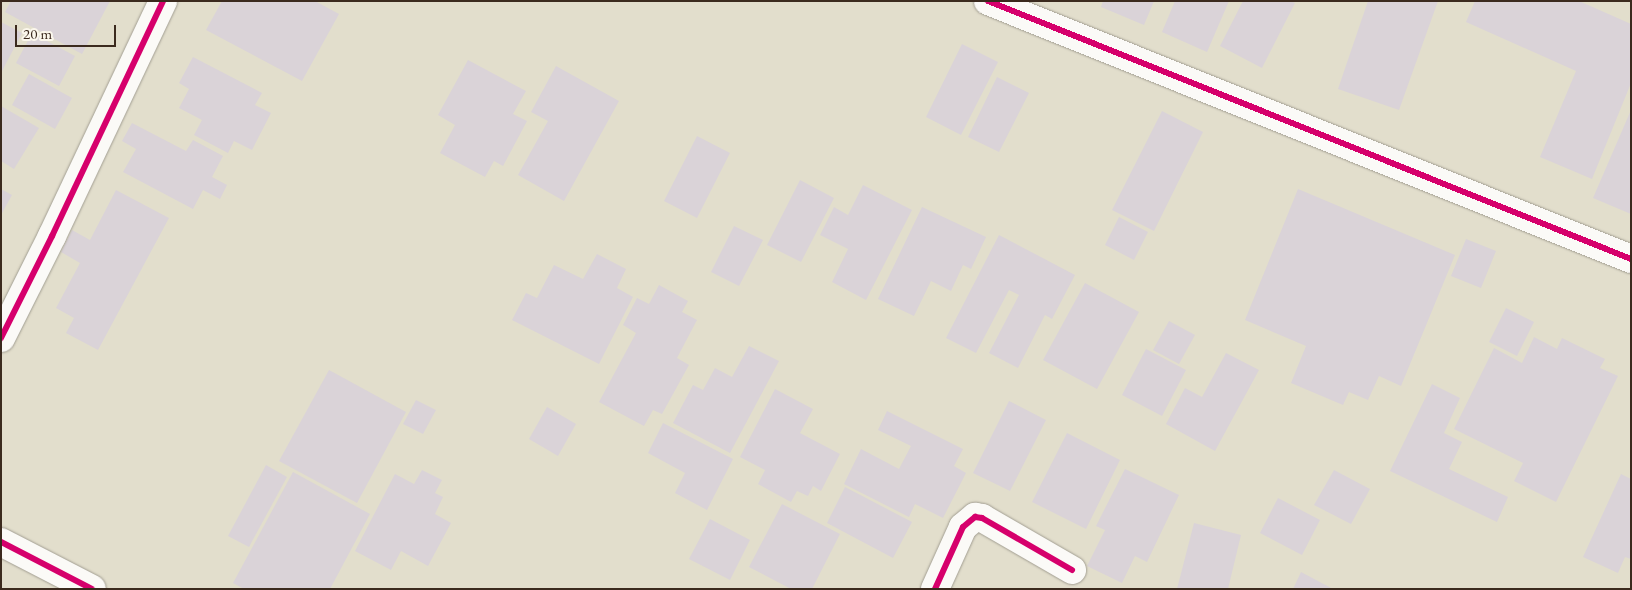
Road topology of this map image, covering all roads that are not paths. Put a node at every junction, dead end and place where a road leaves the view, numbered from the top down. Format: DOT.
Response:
graph roads {
  1 [pos="163,1"];
  2 [pos="988,1"];
  3 [pos="1631,259"];
  4 [pos="1,338"];
  5 [pos="1,542"];
  6 [pos="1072,570"];
  7 [pos="92,589"];
  8 [pos="935,589"];
  1 -- 4 [label="street"];
  2 -- 3 [label="street"];
  5 -- 7 [label="street"];
  6 -- 8 [label="street"];
}
